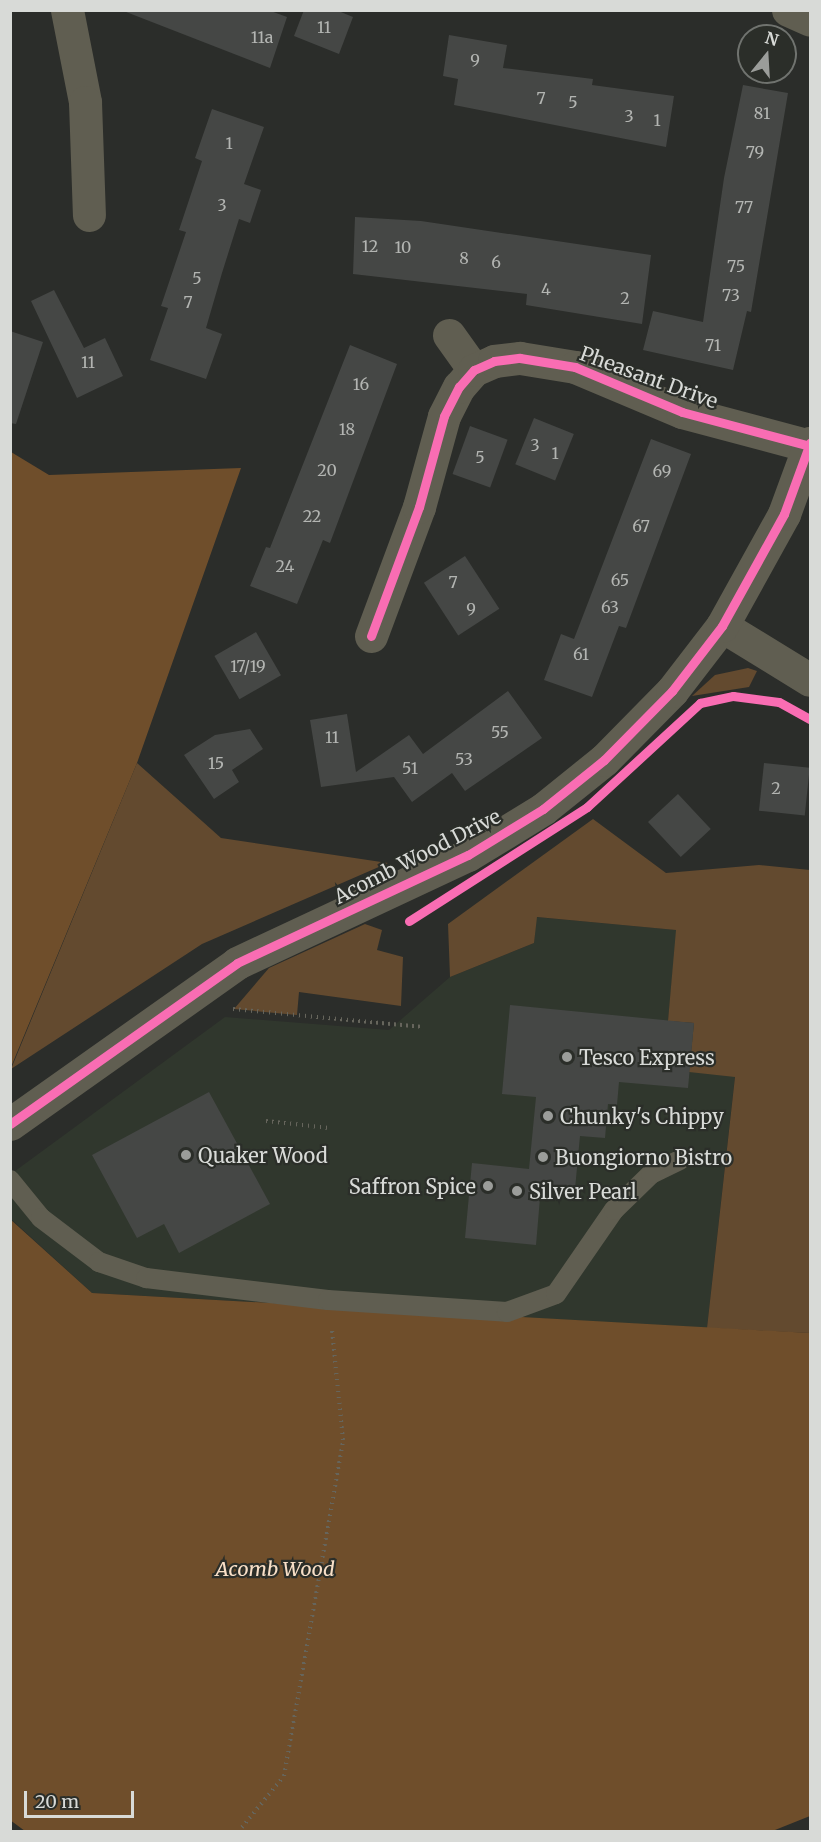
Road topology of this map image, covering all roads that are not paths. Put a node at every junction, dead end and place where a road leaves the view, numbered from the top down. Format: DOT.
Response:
graph roads {
  1 [pos="67,10"];
  2 [pos="788,10"];
  3 [pos="810,20"];
  4 [pos="89,215"];
  5 [pos="449,335"];
  6 [pos="474,370"];
  7 [pos="810,444"];
  8 [pos="722,626"];
  9 [pos="371,636"];
  10 [pos="810,680"];
  11 [pos="10,1124"];
  12 [pos="680,1160"];
  13 [pos="10,1180"];
  1 -- 4 [label="street"];
  2 -- 3 [label="street"];
  5 -- 6 [label="street"];
  6 -- 7 [label="street, Pheasant Drive"];
  6 -- 9 [label="street"];
  7 -- 8 [label="street, Acomb Wood Drive"];
  8 -- 10 [label="street"];
  8 -- 11 [label="street, Acomb Wood Drive"];
  12 -- 13 [label="lane"];
}
